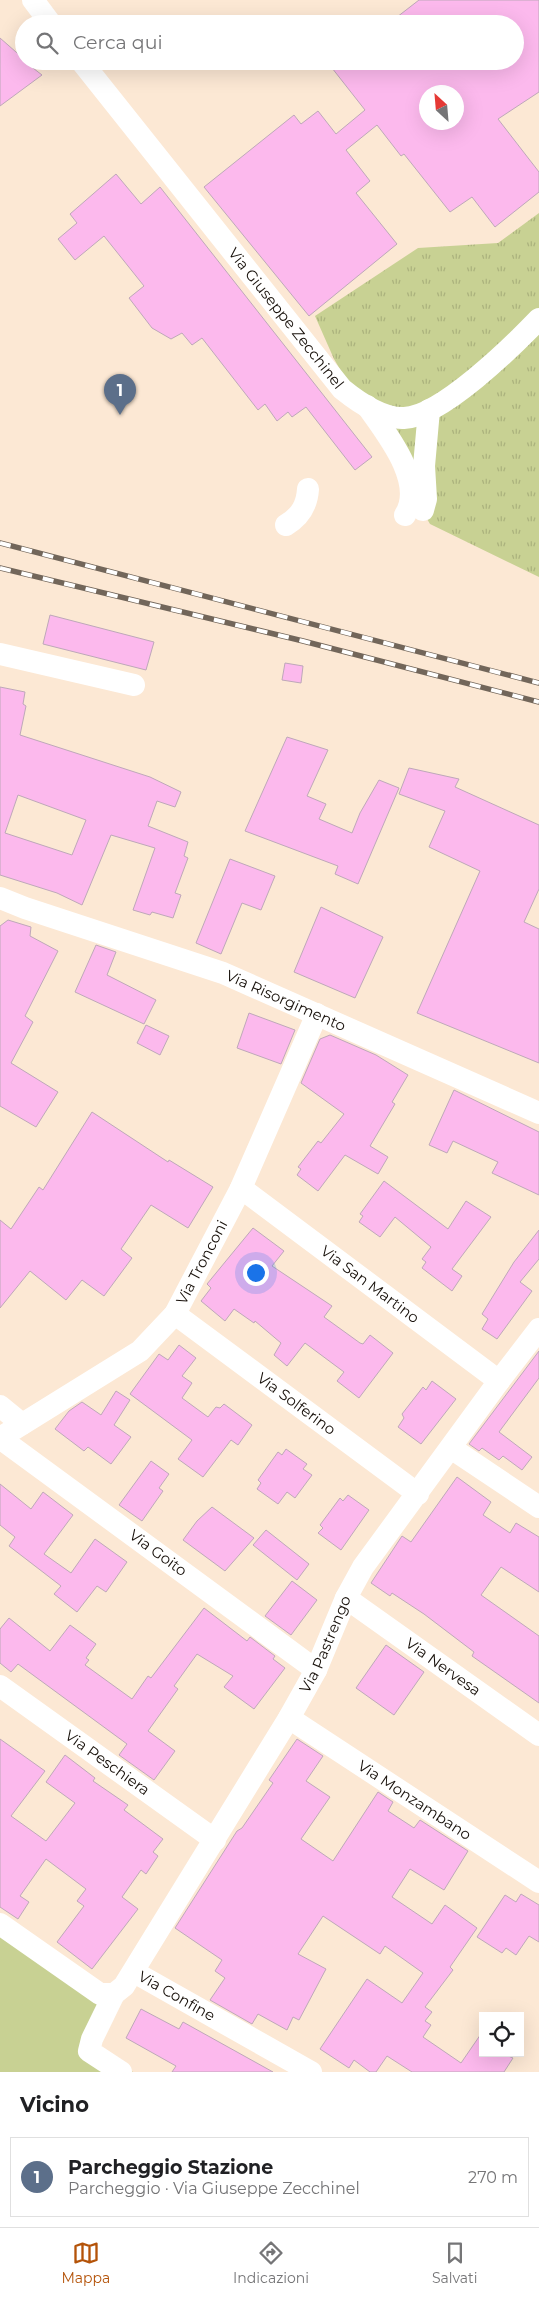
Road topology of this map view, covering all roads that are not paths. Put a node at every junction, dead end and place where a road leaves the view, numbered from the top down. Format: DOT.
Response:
graph roads {
  1 [pos="33,0"];
  2 [pos="44,15"];
  3 [pos="88,70"];
  4 [pos="539,319"];
  5 [pos="367,406"];
  6 [pos="429,410"];
  7 [pos="308,489"];
  8 [pos="286,525"];
  9 [pos="0,654"];
  10 [pos="134,686"];
  11 [pos="0,898"];
  12 [pos="25,908"];
  13 [pos="0,909"];
  14 [pos="317,1014"];
  15 [pos="539,1113"];
  16 [pos="241,1188"];
  17 [pos="176,1314"];
  18 [pos="539,1329"];
  19 [pos="499,1381"];
  20 [pos="0,1406"];
  21 [pos="22,1424"];
  22 [pos="0,1438"];
  23 [pos="451,1448"];
  24 [pos="418,1494"];
  25 [pos="539,1507"];
  26 [pos="346,1598"];
  27 [pos="316,1670"];
  28 [pos="0,1686"];
  29 [pos="289,1718"];
  30 [pos="539,1735"];
  31 [pos="215,1840"];
  32 [pos="539,1882"];
  33 [pos="0,1924"];
  34 [pos="134,1972"];
  35 [pos="114,1994"];
  36 [pos="122,2072"];
  37 [pos="310,2072"];
  1 -- 2 [label="street"];
  3 -- 5 [label="street, Via Giuseppe Zecchinel"];
  4 -- 6 [label="street, Via Giuseppe Zecchinel"];
  5 -- 6 [label="street, Via Giuseppe Zecchinel"];
  5 -- 6 [label="street"];
  7 -- 8 [label="street"];
  9 -- 10 [label="street"];
  11 -- 12 [label="street, Via Risorgimento"];
  12 -- 13 [label="street, Via Risorgimento"];
  12 -- 14 [label="street, Via Risorgimento"];
  14 -- 15 [label="street, Via Risorgimento"];
  14 -- 16 [label="street, Via Tronconi"];
  16 -- 17 [label="street, Via Tronconi"];
  16 -- 19 [label="street, Via San Martino"];
  17 -- 21 [label="street, Via Tronconi"];
  17 -- 24 [label="street, Via Solferino"];
  18 -- 19 [label="street, Via Pastrengo"];
  19 -- 23 [label="street, Via Pastrengo"];
  20 -- 21 [label="street"];
  21 -- 22 [label="street, Via Tronconi"];
  22 -- 27 [label="street, Via Goito"];
  23 -- 24 [label="street, Via Pastrengo"];
  23 -- 25 [label="street"];
  24 -- 26 [label="street, Via Pastrengo"];
  26 -- 27 [label="street, Via Pastrengo"];
  26 -- 30 [label="street, Via Nervesa"];
  27 -- 29 [label="street, Via Pastrengo"];
  28 -- 31 [label="street, Via Peschiera"];
  29 -- 31 [label="street, Via Pastrengo"];
  29 -- 32 [label="street, Via Monzambano"];
  31 -- 34 [label="street, Via Pastrengo"];
  33 -- 35 [label="street, Via Confine"];
  34 -- 35 [label="street, Via Confine"];
  34 -- 37 [label="street, Via Confine"];
  35 -- 36 [label="street"];
}
